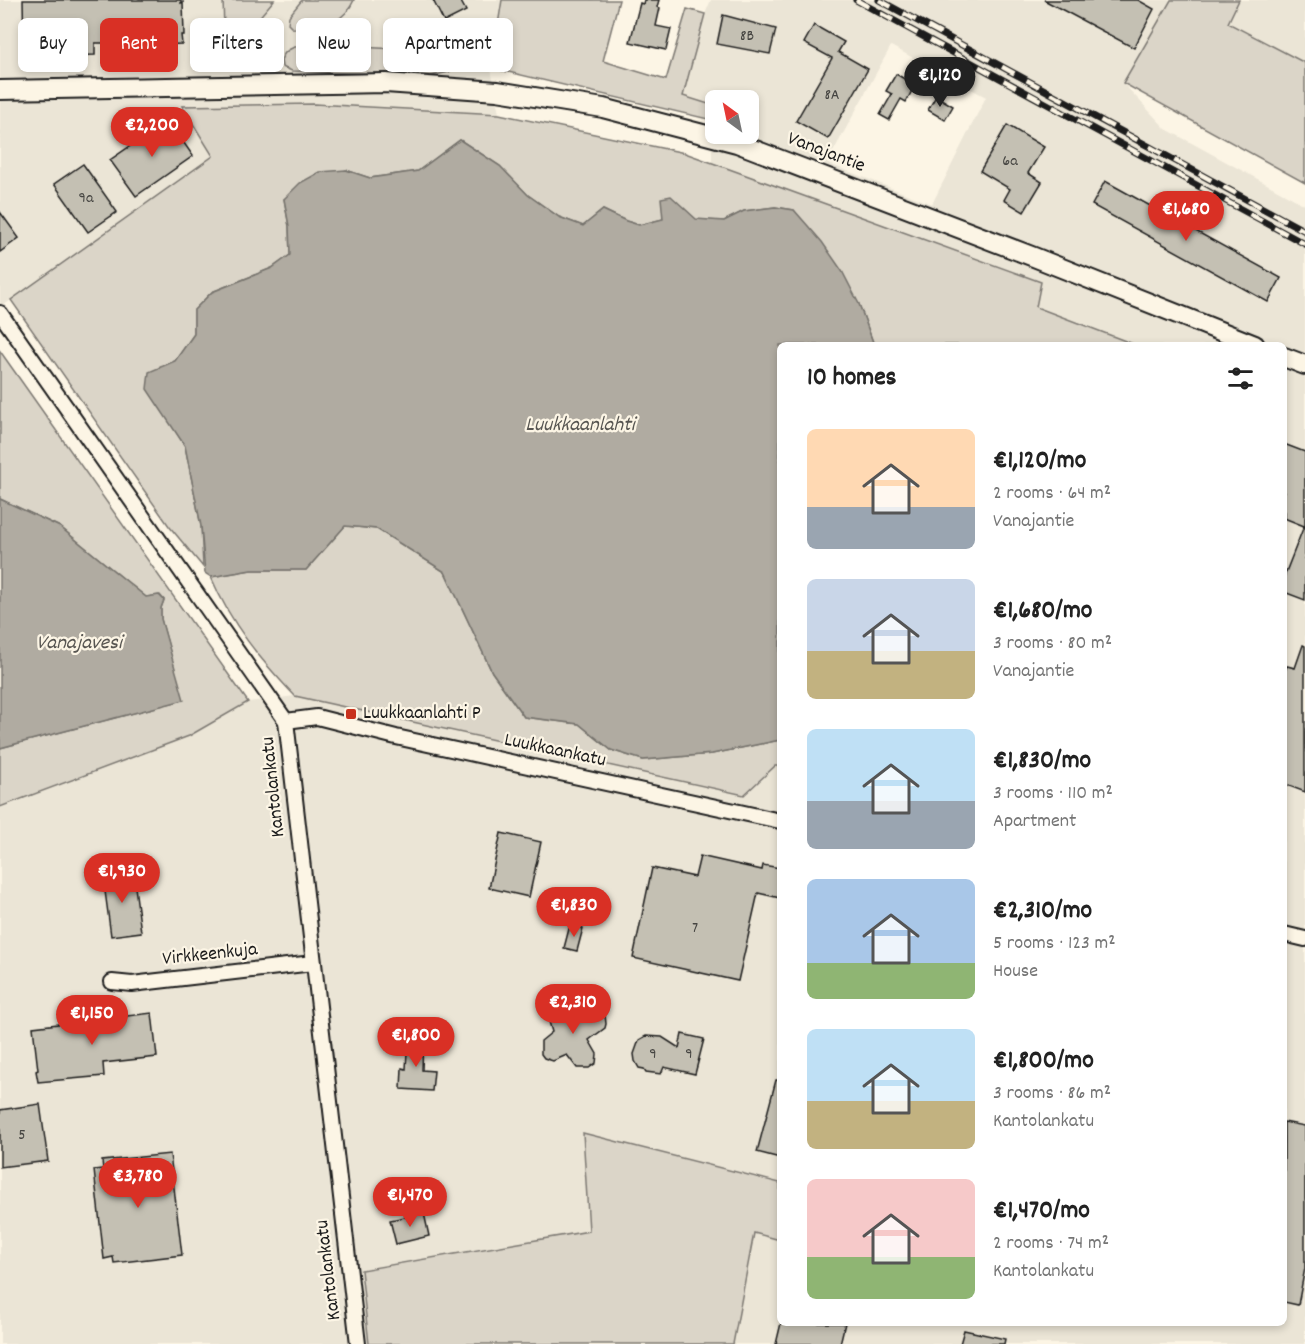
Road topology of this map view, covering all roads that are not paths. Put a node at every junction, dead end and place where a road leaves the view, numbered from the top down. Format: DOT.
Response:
graph roads {
  1 [pos="0,90"];
  2 [pos="0,313"];
  3 [pos="1247,342"];
  4 [pos="1287,358"];
  5 [pos="1305,365"];
  6 [pos="286,721"];
  7 [pos="777,820"];
  8 [pos="1287,935"];
  9 [pos="1305,939"];
  10 [pos="313,963"];
  11 [pos="112,982"];
  12 [pos="358,1344"];
  1 -- 3 [label="street, Vanajantie"];
  2 -- 6 [label="street, Kantolankatu"];
  4 -- 5 [label="street"];
  6 -- 7 [label="street, Luukkaankatu"];
  6 -- 10 [label="street, Kantolankatu"];
  8 -- 9 [label="street"];
  10 -- 11 [label="street, Virkkeenkuja"];
  10 -- 12 [label="street, Kantolankatu"];
}
